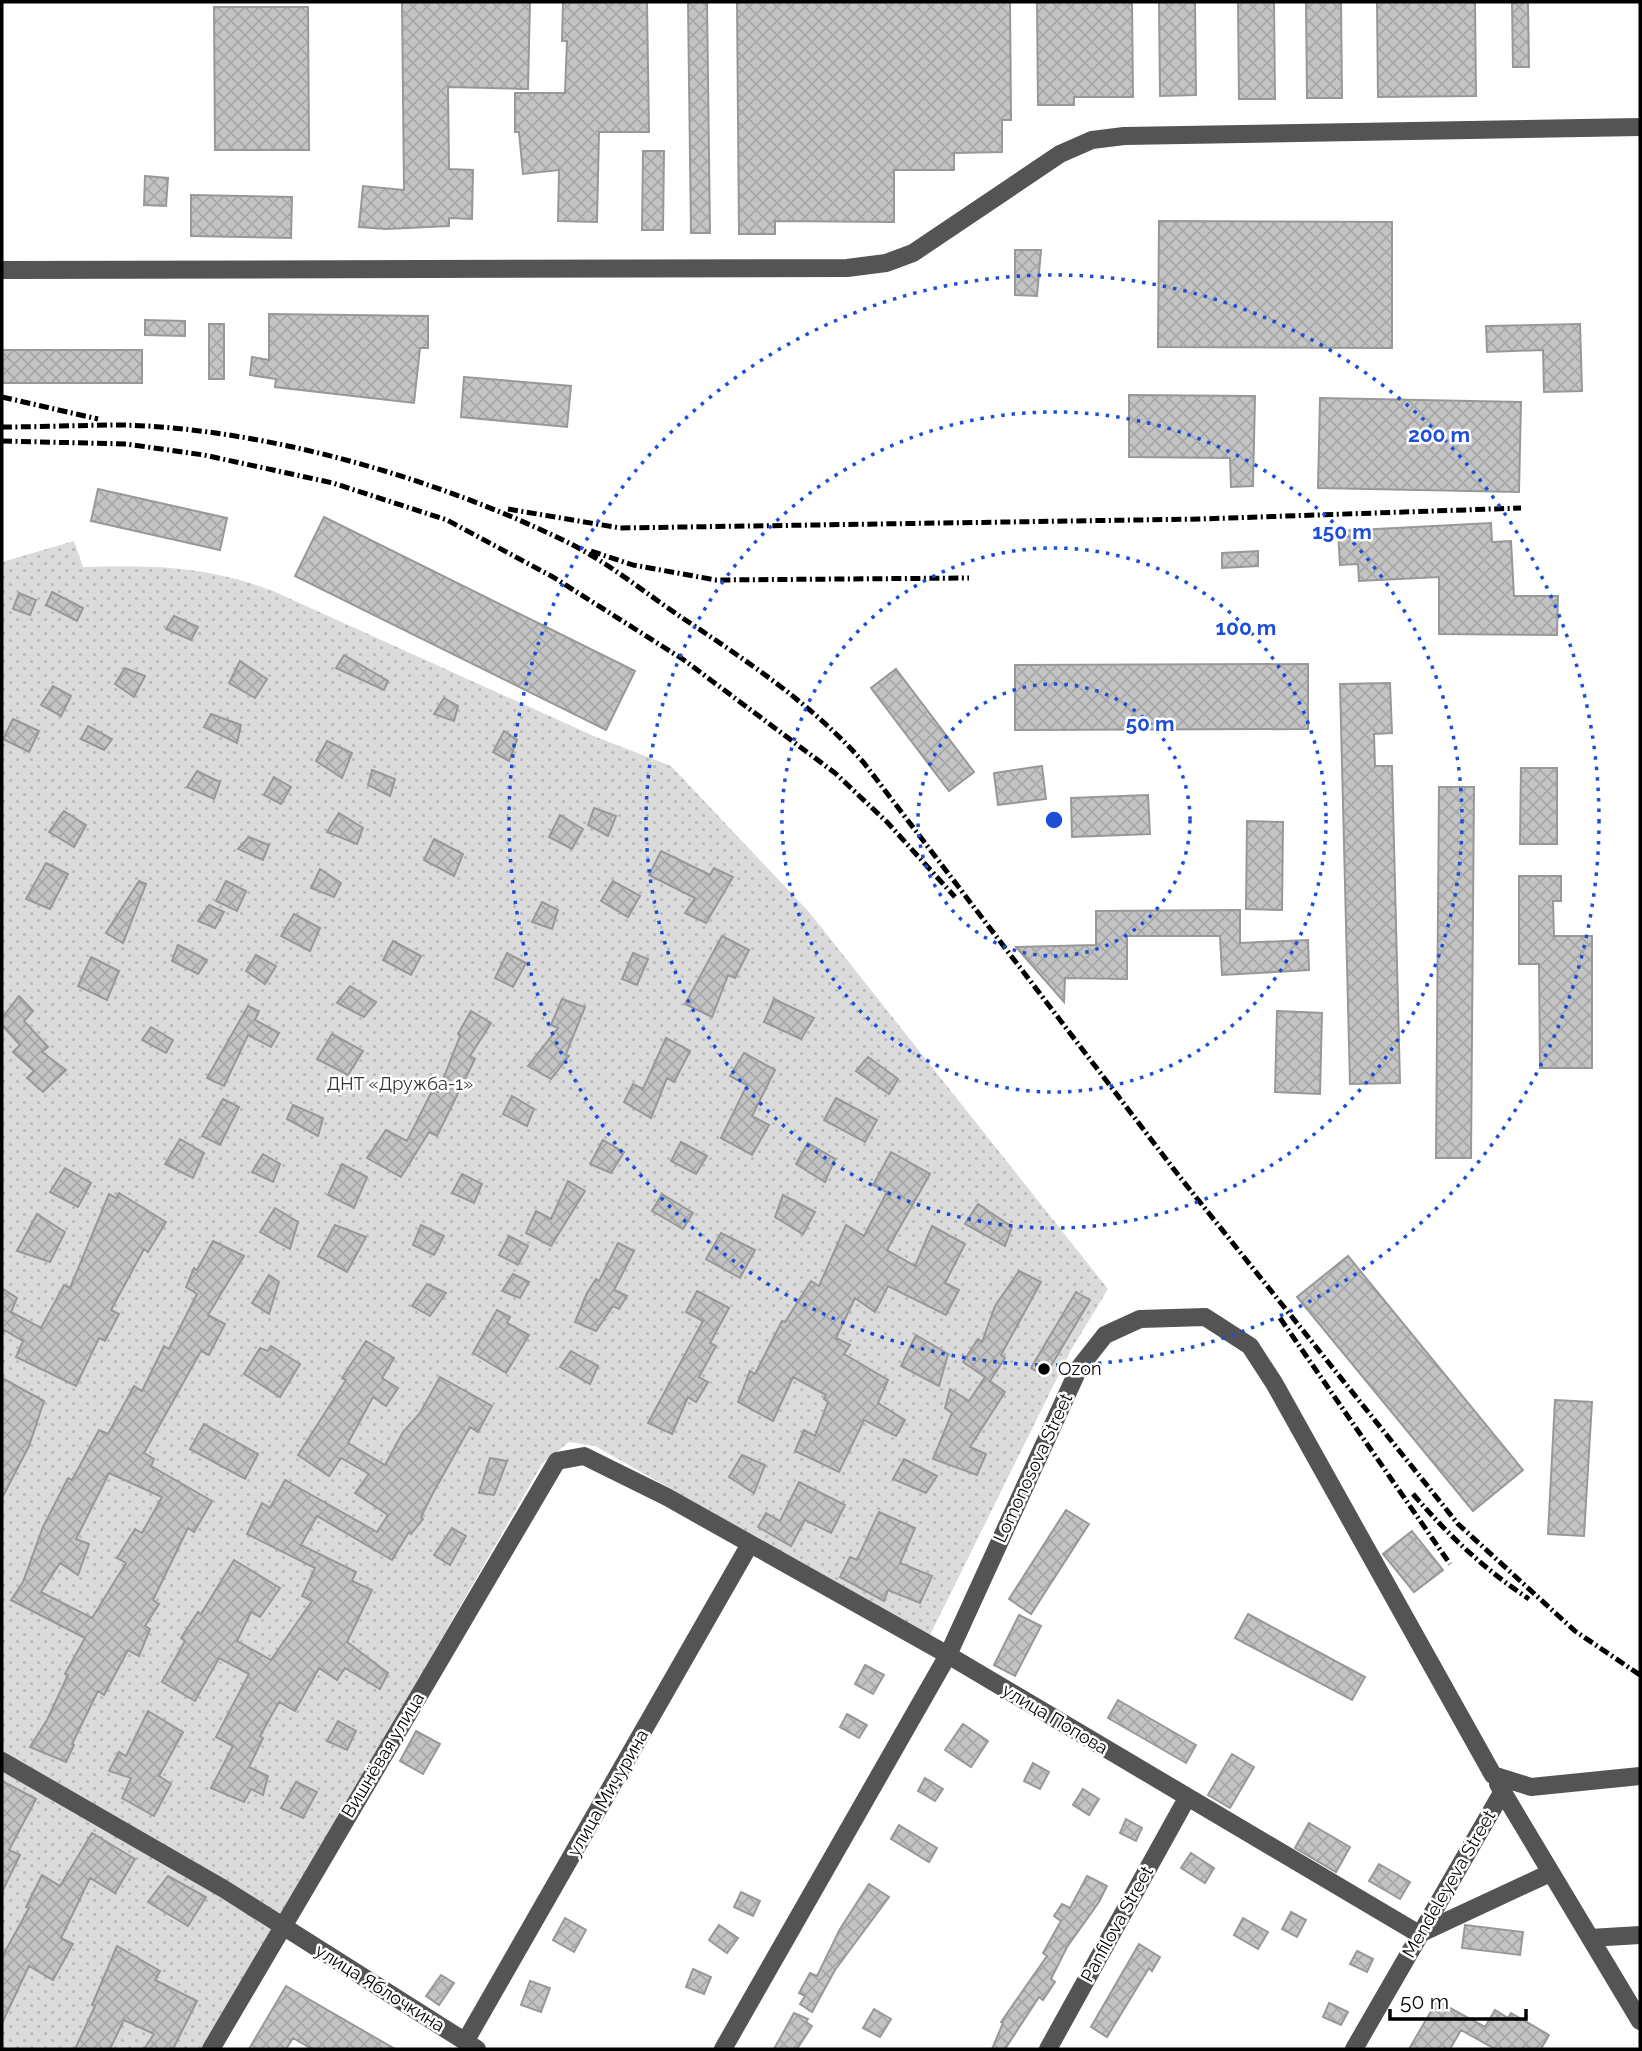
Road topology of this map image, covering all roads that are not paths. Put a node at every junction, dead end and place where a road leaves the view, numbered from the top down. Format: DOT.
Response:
graph roads {
  1 [pos="1640,127"];
  2 [pos="2,270"];
  3 [pos="557,1461"];
  4 [pos="750,1544"];
  5 [pos="948,1655"];
  6 [pos="2,1761"];
  7 [pos="1493,1775"];
  8 [pos="1640,1776"];
  9 [pos="1503,1791"];
  10 [pos="1187,1798"];
  11 [pos="1550,1873"];
  12 [pos="282,1926"];
  13 [pos="1419,1934"];
  14 [pos="1640,1935"];
  15 [pos="1590,1938"];
  16 [pos="1640,2021"];
  17 [pos="471,2045"];
  18 [pos="211,2049"];
  19 [pos="723,2049"];
  20 [pos="1048,2049"];
  21 [pos="1354,2049"];
  1 -- 2 [label="street"];
  3 -- 4 [label="street, улица Попова"];
  3 -- 12 [label="street, Вишнёвая улица"];
  4 -- 5 [label="street, улица Попова"];
  4 -- 17 [label="street, улица Мичурина"];
  5 -- 7 [label="street, Lomonosova Street"];
  5 -- 10 [label="street, улица Попова"];
  5 -- 19 [label="street, Lomonosova Street"];
  6 -- 12 [label="street, улица Яблочкина"];
  7 -- 8 [label="street"];
  7 -- 9 [label="street, Lomonosova Street"];
  9 -- 11 [label="street, Lomonosova Street"];
  9 -- 13 [label="street, Mendeleyeva Street"];
  10 -- 13 [label="street, улица Попова"];
  10 -- 20 [label="street, Panfilova Street"];
  11 -- 13 [label="street"];
  11 -- 15 [label="street, Lomonosova Street"];
  12 -- 17 [label="street, улица Яблочкина"];
  12 -- 18 [label="street, Вишнёвая улица"];
  13 -- 21 [label="street, Mendeleyeva Street"];
  14 -- 15 [label="street"];
  15 -- 16 [label="street, Lomonosova Street"];
}
